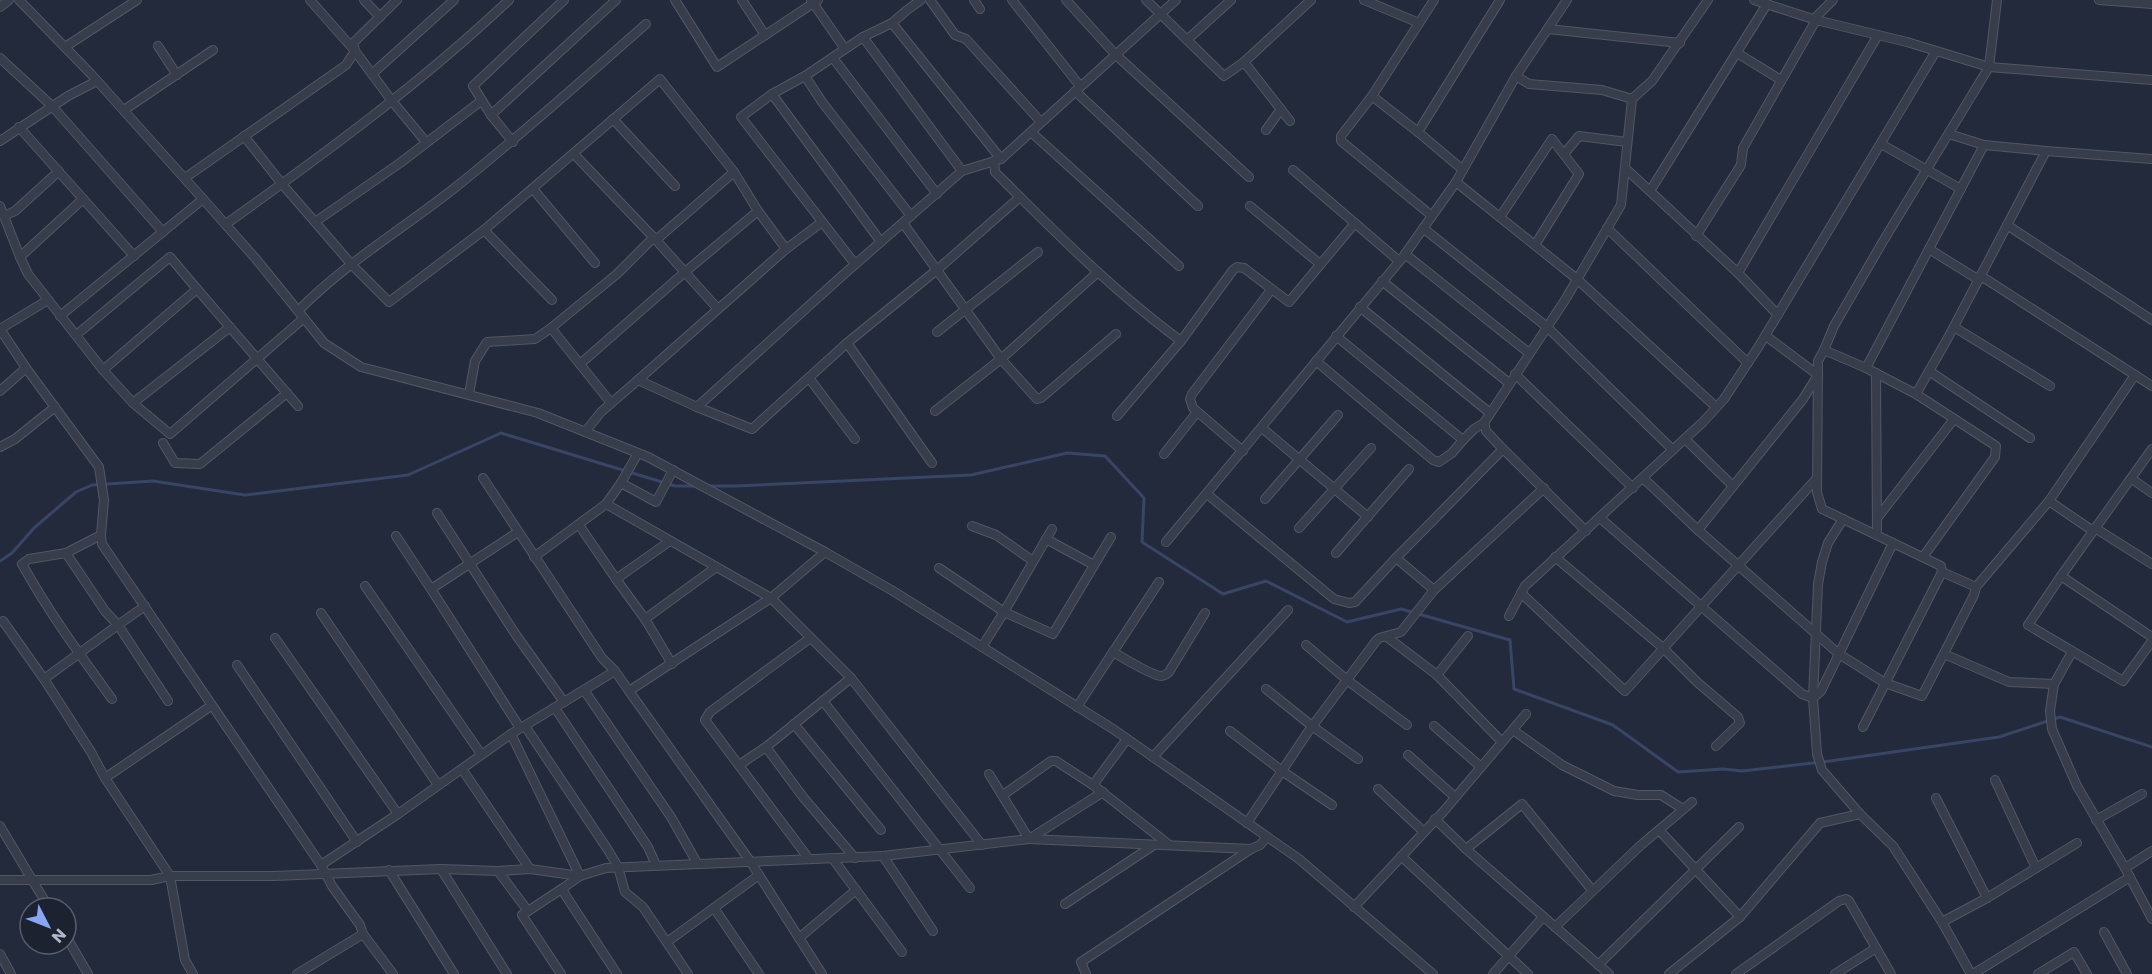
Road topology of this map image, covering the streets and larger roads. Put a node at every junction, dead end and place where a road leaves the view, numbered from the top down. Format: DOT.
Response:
graph roads {
  1 [pos="9,0"];
  2 [pos="137,0"];
  3 [pos="310,0"];
  4 [pos="364,0"];
  5 [pos="397,0"];
  6 [pos="454,0"];
  7 [pos="509,0"];
  8 [pos="564,0"];
  9 [pos="616,0"];
  10 [pos="675,0"];
  11 [pos="742,0"];
  12 [pos="921,0"];
  13 [pos="930,0"];
  14 [pos="974,0"];
  15 [pos="1012,0"];
  16 [pos="1066,0"];
  17 [pos="1146,0"];
  18 [pos="1176,0"];
  19 [pos="1231,0"];
  20 [pos="1311,0"];
  21 [pos="1364,0"];
  22 [pos="1434,0"];
  23 [pos="1500,0"];
  24 [pos="1567,0"];
  25 [pos="1708,0"];
  26 [pos="1755,0"];
  27 [pos="1833,0"];
  28 [pos="1997,0"];
  29 [pos="2100,0"];
  30 [pos="21,1"];
  31 [pos="814,1"];
  32 [pos="1767,4"];
  33 [pos="2152,4"];
  34 [pos="0,7"];
  35 [pos="980,9"];
  36 [pos="1160,14"];
  37 [pos="380,17"];
  38 [pos="1815,19"];
  39 [pos="892,23"];
  40 [pos="1419,23"];
  41 [pos="646,24"];
  42 [pos="1548,29"];
  43 [pos="765,35"];
  44 [pos="1878,35"];
  45 [pos="863,37"];
  46 [pos="1188,40"];
  47 [pos="1680,43"];
  48 [pos="158,46"];
  49 [pos="65,47"];
  50 [pos="845,49"];
  51 [pos="213,50"];
  52 [pos="355,51"];
  53 [pos="1936,51"];
  54 [pos="1737,52"];
  55 [pos="1115,54"];
  56 [pos="0,58"];
  57 [pos="833,58"];
  58 [pos="1244,62"];
  59 [pos="1989,68"];
  60 [pos="372,74"];
  61 [pos="177,75"];
  62 [pos="805,76"];
  63 [pos="1516,76"];
  64 [pos="1781,80"];
  65 [pos="2152,80"];
  66 [pos="97,81"];
  67 [pos="1078,89"];
  68 [pos="772,94"];
  69 [pos="1372,96"];
  70 [pos="1632,99"];
  71 [pos="392,101"];
  72 [pos="481,101"];
  73 [pos="52,106"];
  74 [pos="124,110"];
  75 [pos="1281,110"];
  76 [pos="490,115"];
  77 [pos="613,119"];
  78 [pos="1290,121"];
  79 [pos="1041,122"];
  80 [pos="19,127"];
  81 [pos="1266,130"];
  82 [pos="1031,132"];
  83 [pos="1418,132"];
  84 [pos="1949,134"];
  85 [pos="244,136"];
  86 [pos="0,141"];
  87 [pos="426,142"];
  88 [pos="513,142"];
  89 [pos="1627,142"];
  90 [pos="1881,144"];
  91 [pos="1984,145"];
  92 [pos="2046,151"];
  93 [pos="574,154"];
  94 [pos="1564,154"];
  95 [pos="2152,159"];
  96 [pos="998,160"];
  97 [pos="1625,168"];
  98 [pos="1293,170"];
  99 [pos="1463,170"];
  100 [pos="1927,170"];
  101 [pos="59,171"];
  102 [pos="962,171"];
  103 [pos="734,172"];
  104 [pos="1249,177"];
  105 [pos="184,178"];
  106 [pos="1456,182"];
  107 [pos="282,184"];
  108 [pos="675,186"];
  109 [pos="532,189"];
  110 [pos="1961,189"];
  111 [pos="1650,191"];
  112 [pos="937,194"];
  113 [pos="1020,197"];
  114 [pos="83,199"];
  115 [pos="203,199"];
  116 [pos="0,206"];
  117 [pos="1198,206"];
  118 [pos="1250,206"];
  119 [pos="758,211"];
  120 [pos="4,216"];
  121 [pos="911,216"];
  122 [pos="1432,216"];
  123 [pos="1500,217"];
  124 [pos="315,222"];
  125 [pos="822,222"];
  126 [pos="903,223"];
  127 [pos="1355,223"];
  128 [pos="226,224"];
  129 [pos="2007,225"];
  130 [pos="1423,228"];
  131 [pos="1607,228"];
  132 [pos="484,230"];
  133 [pos="163,232"];
  134 [pos="1696,236"];
  135 [pos="655,238"];
  136 [pos="881,242"];
  137 [pos="1535,245"];
  138 [pos="786,249"];
  139 [pos="1929,249"];
  140 [pos="1038,252"];
  141 [pos="134,256"];
  142 [pos="20,257"];
  143 [pos="1402,257"];
  144 [pos="595,263"];
  145 [pos="855,264"];
  146 [pos="1320,264"];
  147 [pos="352,265"];
  148 [pos="1179,266"];
  149 [pos="938,269"];
  150 [pos="685,272"];
  151 [pos="1098,272"];
  152 [pos="1738,273"];
  153 [pos="1980,278"];
  154 [pos="1577,279"];
  155 [pos="1382,281"];
  156 [pos="197,289"];
  157 [pos="1271,290"];
  158 [pos="48,300"];
  159 [pos="552,300"];
  160 [pos="1360,307"];
  161 [pos="718,309"];
  162 [pos="965,310"];
  163 [pos="302,315"];
  164 [pos="1778,315"];
  165 [pos="60,316"];
  166 [pos="2152,320"];
  167 [pos="230,327"];
  168 [pos="1547,327"];
  169 [pos="1954,327"];
  170 [pos="552,328"];
  171 [pos="0,329"];
  172 [pos="81,331"];
  173 [pos="937,332"];
  174 [pos="1116,334"];
  175 [pos="1336,336"];
  176 [pos="1766,336"];
  177 [pos="1181,341"];
  178 [pos="847,343"];
  179 [pos="1824,350"];
  180 [pos="1529,354"];
  181 [pos="1001,358"];
  182 [pos="258,360"];
  183 [pos="1316,362"];
  184 [pos="1748,363"];
  185 [pos="580,364"];
  186 [pos="26,368"];
  187 [pos="1866,368"];
  188 [pos="103,370"];
  189 [pos="1929,371"];
  190 [pos="1876,373"];
  191 [pos="1515,374"];
  192 [pos="1818,375"];
  193 [pos="2135,375"];
  194 [pos="809,378"];
  195 [pos="638,380"];
  196 [pos="1509,383"];
  197 [pos="2050,386"];
  198 [pos="2152,386"];
  199 [pos="0,392"];
  200 [pos="286,393"];
  201 [pos="469,394"];
  202 [pos="1916,394"];
  203 [pos="133,403"];
  204 [pos="611,404"];
  205 [pos="297,406"];
  206 [pos="55,407"];
  207 [pos="697,407"];
  208 [pos="1716,407"];
  209 [pos="935,411"];
  210 [pos="1197,412"];
  211 [pos="1490,413"];
  212 [pos="1338,415"];
  213 [pos="1118,416"];
  214 [pos="1954,419"];
  215 [pos="1484,423"];
  216 [pos="1262,428"];
  217 [pos="585,432"];
  218 [pos="2030,438"];
  219 [pos="855,439"];
  220 [pos="1685,439"];
  221 [pos="1463,440"];
  222 [pos="163,443"];
  223 [pos="0,447"];
  224 [pos="1371,448"];
  225 [pos="1503,449"];
  226 [pos="2152,449"];
  227 [pos="1673,450"];
  228 [pos="1243,451"];
  229 [pos="638,453"];
  230 [pos="1164,454"];
  231 [pos="1299,459"];
  232 [pos="932,463"];
  233 [pos="1409,469"];
  234 [pos="671,474"];
  235 [pos="483,478"];
  236 [pos="1643,478"];
  237 [pos="1817,478"];
  238 [pos="2132,479"];
  239 [pos="623,480"];
  240 [pos="1733,486"];
  241 [pos="1333,488"];
  242 [pos="1544,488"];
  243 [pos="1633,488"];
  244 [pos="2152,493"];
  245 [pos="1207,494"];
  246 [pos="1265,499"];
  247 [pos="2049,501"];
  248 [pos="606,504"];
  249 [pos="437,513"];
  250 [pos="1878,517"];
  251 [pos="1368,518"];
  252 [pos="1600,518"];
  253 [pos="1843,519"];
  254 [pos="579,525"];
  255 [pos="972,526"];
  256 [pos="1299,528"];
  257 [pos="2094,529"];
  258 [pos="1052,530"];
  259 [pos="1698,530"];
  260 [pos="1586,531"];
  261 [pos="518,532"];
  262 [pos="1877,535"];
  263 [pos="100,536"];
  264 [pos="396,536"];
  265 [pos="1111,537"];
  266 [pos="1046,539"];
  267 [pos="670,541"];
  268 [pos="1166,542"];
  269 [pos="1893,543"];
  270 [pos="825,552"];
  271 [pos="66,553"];
  272 [pos="1336,553"];
  273 [pos="534,557"];
  274 [pos="1555,557"];
  275 [pos="1923,557"];
  276 [pos="1396,558"];
  277 [pos="1033,561"];
  278 [pos="469,563"];
  279 [pos="2152,564"];
  280 [pos="1094,565"];
  281 [pos="1738,566"];
  282 [pos="715,568"];
  283 [pos="939,568"];
  284 [pos="1942,572"];
  285 [pos="2061,576"];
  286 [pos="616,579"];
  287 [pos="1159,582"];
  288 [pos="366,586"];
  289 [pos="1976,587"];
  290 [pos="431,589"];
  291 [pos="1434,590"];
  292 [pos="1521,593"];
  293 [pos="771,598"];
  294 [pos="145,606"];
  295 [pos="1701,606"];
  296 [pos="1288,610"];
  297 [pos="1004,612"];
  298 [pos="321,613"];
  299 [pos="1205,613"];
  300 [pos="1509,616"];
  301 [pos="645,619"];
  302 [pos="3,621"];
  303 [pos="118,625"];
  304 [pos="1817,635"];
  305 [pos="1468,636"];
  306 [pos="1387,637"];
  307 [pos="275,638"];
  308 [pos="810,639"];
  309 [pos="2152,639"];
  310 [pos="1306,645"];
  311 [pos="982,647"];
  312 [pos="1663,648"];
  313 [pos="1113,652"];
  314 [pos="2072,652"];
  315 [pos="79,653"];
  316 [pos="1839,654"];
  317 [pos="1944,654"];
  318 [pos="672,664"];
  319 [pos="237,665"];
  320 [pos="615,671"];
  321 [pos="1437,675"];
  322 [pos="851,678"];
  323 [pos="44,679"];
  324 [pos="1347,680"];
  325 [pos="1885,683"];
  326 [pos="2054,684"];
  327 [pos="1266,689"];
  328 [pos="584,690"];
  329 [pos="629,691"];
  330 [pos="1813,698"];
  331 [pos="112,699"];
  332 [pos="168,701"];
  333 [pos="823,701"];
  334 [pos="564,702"];
  335 [pos="212,706"];
  336 [pos="1077,707"];
  337 [pos="555,708"];
  338 [pos="1526,714"];
  339 [pos="794,724"];
  340 [pos="1407,725"];
  341 [pos="1312,726"];
  342 [pos="1434,726"];
  343 [pos="522,727"];
  344 [pos="1863,727"];
  345 [pos="1513,730"];
  346 [pos="1230,731"];
  347 [pos="511,734"];
  348 [pos="1127,739"];
  349 [pos="1502,742"];
  350 [pos="1716,746"];
  351 [pos="765,747"];
  352 [pos="481,754"];
  353 [pos="1408,755"];
  354 [pos="1154,757"];
  355 [pos="1358,759"];
  356 [pos="739,765"];
  357 [pos="1481,767"];
  358 [pos="462,769"];
  359 [pos="1282,771"];
  360 [pos="989,774"];
  361 [pos="105,778"];
  362 [pos="1995,780"];
  363 [pos="438,785"];
  364 [pos="1093,785"];
  365 [pos="1378,789"];
  366 [pos="1103,792"];
  367 [pos="2142,794"];
  368 [pos="1003,795"];
  369 [pos="1455,797"];
  370 [pos="1936,798"];
  371 [pos="1692,802"];
  372 [pos="1332,806"];
  373 [pos="1683,809"];
  374 [pos="398,814"];
  375 [pos="1860,814"];
  376 [pos="1436,819"];
  377 [pos="2096,820"];
  378 [pos="1247,823"];
  379 [pos="0,826"];
  380 [pos="1739,827"];
  381 [pos="881,830"];
  382 [pos="1659,830"];
  383 [pos="1424,832"];
  384 [pos="1267,837"];
  385 [pos="1029,839"];
  386 [pos="357,842"];
  387 [pos="2077,843"];
  388 [pos="1154,844"];
  389 [pos="1168,844"];
  390 [pos="982,845"];
  391 [pos="938,849"];
  392 [pos="1251,849"];
  393 [pos="1466,849"];
  394 [pos="2152,851"];
  395 [pos="883,856"];
  396 [pos="1401,856"];
  397 [pos="855,858"];
  398 [pos="833,859"];
  399 [pos="809,860"];
  400 [pos="750,861"];
  401 [pos="698,863"];
  402 [pos="656,866"];
  403 [pos="618,867"];
  404 [pos="2036,868"];
  405 [pos="2125,868"];
  406 [pos="323,869"];
  407 [pos="441,869"];
  408 [pos="530,869"];
  409 [pos="389,870"];
  410 [pos="498,871"];
  411 [pos="1694,871"];
  412 [pos="759,875"];
  413 [pos="170,876"];
  414 [pos="580,876"];
  415 [pos="2130,877"];
  416 [pos="0,880"];
  417 [pos="32,880"];
  418 [pos="563,888"];
  419 [pos="970,888"];
  420 [pos="855,890"];
  421 [pos="1592,890"];
  422 [pos="42,896"];
  423 [pos="1987,898"];
  424 [pos="1065,904"];
  425 [pos="1354,907"];
  426 [pos="714,908"];
  427 [pos="528,911"];
  428 [pos="1543,917"];
  429 [pos="1740,917"];
  430 [pos="2152,919"];
  431 [pos="1942,922"];
  432 [pos="1555,927"];
  433 [pos="933,930"];
  434 [pos="2104,932"];
  435 [pos="363,934"];
  436 [pos="799,938"];
  437 [pos="667,942"];
  438 [pos="1876,948"];
  439 [pos="902,952"];
  440 [pos="0,954"];
  441 [pos="78,956"];
  442 [pos="1508,957"];
  443 [pos="1598,965"];
  444 [pos="11,974"];
  445 [pos="88,974"];
  446 [pos="193,974"];
  447 [pos="297,974"];
  448 [pos="393,974"];
  449 [pos="454,974"];
  450 [pos="507,974"];
  451 [pos="561,974"];
  452 [pos="616,974"];
  453 [pos="688,974"];
  454 [pos="759,974"];
  455 [pos="822,974"];
  456 [pos="1086,974"];
  457 [pos="1433,974"];
  458 [pos="1493,974"];
  459 [pos="1528,974"];
  460 [pos="1609,974"];
  461 [pos="1669,974"];
  462 [pos="1736,974"];
  463 [pos="1834,974"];
  464 [pos="1891,974"];
  465 [pos="1972,974"];
  466 [pos="2038,974"];
  467 [pos="2087,974"];
  468 [pos="2127,974"];
  1 -- 34 [label="street"];
  2 -- 49 [label="street"];
  3 -- 52 [label="street"];
  4 -- 37 [label="street"];
  5 -- 37 [label="street"];
  6 -- 60 [label="street"];
  7 -- 71 [label="street"];
  8 -- 72 [label="street"];
  9 -- 76 [label="street"];
  10 -- 43 [label="street"];
  11 -- 43 [label="street"];
  12 -- 39 [label="street"];
  13 -- 79 [label="street"];
  14 -- 35 [label="street"];
  15 -- 67 [label="street"];
  16 -- 55 [label="street"];
  17 -- 36 [label="street"];
  18 -- 36 [label="street"];
  19 -- 46 [label="street"];
  20 -- 58 [label="street"];
  21 -- 40 [label="street"];
  22 -- 40 [label="street"];
  23 -- 83 [label="street"];
  24 -- 42 [label="street"];
  25 -- 47 [label="street"];
  26 -- 32 [label="street"];
  27 -- 38 [label="street"];
  28 -- 59 [label="street"];
  29 -- 33 [label="street"];
  30 -- 49 [label="street"];
  31 -- 43 [label="street"];
  31 -- 50 [label="street"];
  32 -- 38 [label="street"];
  32 -- 54 [label="street"];
  36 -- 46 [label="street"];
  36 -- 55 [label="street"];
  37 -- 52 [label="street"];
  38 -- 44 [label="street"];
  38 -- 64 [label="street"];
  39 -- 45 [label="street"];
  39 -- 96 [label="street"];
  40 -- 69 [label="street"];
  41 -- 88 [label="street"];
  42 -- 47 [label="street"];
  42 -- 63 [label="street"];
  44 -- 53 [label="street"];
  44 -- 152 [label="street"];
  45 -- 50 [label="street"];
  45 -- 102 [label="street"];
  46 -- 58 [label="street"];
  47 -- 70 [label="street"];
  48 -- 61 [label="street"];
  49 -- 66 [label="street"];
  50 -- 57 [label="street"];
  51 -- 61 [label="street"];
  52 -- 60 [label="street"];
  52 -- 85 [label="street"];
  53 -- 59 [label="street"];
  53 -- 90 [label="street"];
  54 -- 64 [label="street"];
  54 -- 111 [label="street"];
  55 -- 67 [label="street"];
  55 -- 104 [label="street"];
  56 -- 73 [label="street"];
  57 -- 62 [label="street"];
  57 -- 112 [label="street"];
  58 -- 75 [label="street"];
  59 -- 65 [label="street"];
  59 -- 84 [label="street"];
  60 -- 71 [label="street"];
  61 -- 74 [label="street"];
  62 -- 68 [label="street"];
  62 -- 121 [label="street"];
  63 -- 70 [label="street"];
  63 -- 99 [label="street"];
  64 -- 134 [label="street"];
  66 -- 73 [label="street"];
  66 -- 74 [label="street"];
  67 -- 79 [label="street"];
  67 -- 117 [label="street"];
  68 -- 125 [label="street"];
  68 -- 136 [label="street"];
  69 -- 83 [label="street"];
  69 -- 122 [label="street"];
  70 -- 89 [label="street"];
  71 -- 87 [label="street"];
  71 -- 107 [label="street"];
  72 -- 76 [label="street"];
  72 -- 87 [label="street"];
  73 -- 80 [label="street"];
  73 -- 133 [label="street"];
  74 -- 105 [label="street"];
  75 -- 78 [label="street"];
  75 -- 81 [label="street"];
  76 -- 88 [label="street"];
  77 -- 93 [label="street"];
  77 -- 103 [label="street"];
  77 -- 108 [label="street"];
  79 -- 82 [label="street"];
  80 -- 86 [label="street"];
  80 -- 101 [label="street"];
  82 -- 96 [label="street"];
  82 -- 148 [label="street"];
  83 -- 99 [label="street"];
  84 -- 91 [label="street"];
  84 -- 100 [label="street"];
  85 -- 105 [label="street"];
  85 -- 107 [label="street"];
  87 -- 124 [label="street"];
  88 -- 147 [label="street"];
  89 -- 94 [label="street"];
  89 -- 97 [label="street"];
  90 -- 100 [label="street"];
  90 -- 164 [label="street"];
  91 -- 92 [label="street"];
  91 -- 110 [label="street"];
  92 -- 95 [label="street"];
  92 -- 129 [label="street"];
  93 -- 109 [label="street"];
  93 -- 135 [label="street"];
  94 -- 123 [label="street"];
  94 -- 137 [label="street"];
  96 -- 102 [label="street"];
  96 -- 113 [label="street"];
  97 -- 111 [label="street"];
  97 -- 131 [label="street"];
  98 -- 127 [label="street"];
  99 -- 106 [label="street"];
  100 -- 110 [label="street"];
  100 -- 179 [label="street"];
  101 -- 114 [label="street"];
  101 -- 120 [label="street"];
  102 -- 112 [label="street"];
  103 -- 119 [label="street"];
  103 -- 135 [label="street"];
  105 -- 115 [label="street"];
  106 -- 122 [label="street"];
  106 -- 123 [label="street"];
  107 -- 124 [label="street"];
  107 -- 128 [label="street"];
  109 -- 132 [label="street"];
  109 -- 144 [label="street"];
  110 -- 139 [label="street"];
  111 -- 134 [label="street"];
  112 -- 121 [label="street"];
  113 -- 149 [label="street"];
  113 -- 151 [label="street"];
  114 -- 141 [label="street"];
  114 -- 142 [label="street"];
  115 -- 128 [label="street"];
  115 -- 133 [label="street"];
  116 -- 120 [label="street"];
  118 -- 146 [label="street"];
  119 -- 138 [label="street"];
  119 -- 150 [label="street"];
  120 -- 142 [label="street"];
  121 -- 126 [label="street"];
  122 -- 130 [label="street"];
  123 -- 137 [label="street"];
  124 -- 147 [label="street"];
  125 -- 138 [label="street"];
  125 -- 145 [label="street"];
  126 -- 136 [label="street"];
  126 -- 149 [label="street"];
  127 -- 143 [label="street"];
  127 -- 146 [label="street"];
  128 -- 163 [label="street"];
  129 -- 153 [label="street"];
  129 -- 166 [label="street"];
  130 -- 143 [label="street"];
  130 -- 168 [label="street"];
  131 -- 154 [label="street"];
  131 -- 184 [label="street"];
  132 -- 147 [label="street"];
  132 -- 159 [label="street"];
  133 -- 141 [label="street"];
  134 -- 152 [label="street"];
  135 -- 150 [label="street"];
  135 -- 170 [label="street"];
  136 -- 145 [label="street"];
  137 -- 154 [label="street"];
  138 -- 161 [label="street"];
  139 -- 153 [label="street"];
  139 -- 187 [label="street"];
  140 -- 162 [label="street"];
  141 -- 165 [label="street"];
  142 -- 158 [label="street"];
  143 -- 155 [label="street"];
  143 -- 180 [label="street"];
  145 -- 207 [label="street"];
  146 -- 157 [label="street"];
  147 -- 163 [label="street"];
  149 -- 162 [label="street"];
  149 -- 178 [label="street"];
  150 -- 161 [label="street"];
  150 -- 185 [label="street"];
  151 -- 177 [label="street"];
  151 -- 181 [label="street"];
  152 -- 164 [label="street"];
  153 -- 169 [label="street"];
  153 -- 193 [label="street"];
  154 -- 168 [label="street"];
  154 -- 208 [label="street"];
  155 -- 160 [label="street"];
  155 -- 196 [label="street"];
  156 -- 167 [label="street"];
  156 -- 172 [label="street"];
  156 -- 188 [label="street"];
  157 -- 177 [label="street"];
  157 -- 210 [label="street"];
  158 -- 165 [label="street"];
  158 -- 171 [label="street"];
  160 -- 175 [label="street"];
  160 -- 211 [label="street"];
  161 -- 195 [label="street"];
  162 -- 173 [label="street"];
  162 -- 181 [label="street"];
  163 -- 182 [label="street"];
  163 -- 201 [label="street"];
  164 -- 176 [label="street"];
  165 -- 188 [label="street"];
  167 -- 182 [label="street"];
  167 -- 203 [label="street"];
  168 -- 180 [label="street"];
  168 -- 227 [label="street"];
  169 -- 189 [label="street"];
  169 -- 197 [label="street"];
  170 -- 185 [label="street"];
  170 -- 201 [label="street"];
  171 -- 186 [label="street"];
  174 -- 181 [label="street"];
  175 -- 183 [label="street"];
  175 -- 221 [label="street"];
  176 -- 184 [label="street"];
  176 -- 192 [label="street"];
  177 -- 213 [label="street"];
  178 -- 194 [label="street"];
  178 -- 232 [label="street"];
  179 -- 187 [label="street"];
  179 -- 192 [label="street"];
  180 -- 191 [label="street"];
  181 -- 209 [label="street"];
  182 -- 200 [label="street"];
  182 -- 203 [label="street"];
  183 -- 216 [label="street"];
  183 -- 221 [label="street"];
  184 -- 208 [label="street"];
  185 -- 204 [label="street"];
  186 -- 199 [label="street"];
  186 -- 206 [label="street"];
  187 -- 190 [label="street"];
  188 -- 203 [label="street"];
  189 -- 202 [label="street"];
  189 -- 218 [label="street"];
  190 -- 202 [label="street"];
  190 -- 250 [label="street"];
  191 -- 196 [label="street"];
  191 -- 243 [label="street"];
  192 -- 237 [label="street"];
  192 -- 240 [label="street"];
  193 -- 198 [label="street"];
  193 -- 247 [label="street"];
  194 -- 207 [label="street"];
  194 -- 219 [label="street"];
  195 -- 204 [label="street"];
  195 -- 207 [label="street"];
  196 -- 211 [label="street"];
  200 -- 205 [label="street"];
  200 -- 222 [label="street"];
  201 -- 217 [label="street"];
  202 -- 214 [label="street"];
  204 -- 217 [label="street"];
  206 -- 223 [label="street"];
  206 -- 263 [label="street"];
  208 -- 220 [label="street"];
  210 -- 228 [label="street"];
  210 -- 230 [label="street"];
  211 -- 215 [label="street"];
  212 -- 231 [label="street"];
  214 -- 250 [label="street"];
  214 -- 275 [label="street"];
  215 -- 221 [label="street"];
  215 -- 225 [label="street"];
  216 -- 228 [label="street"];
  216 -- 231 [label="street"];
  217 -- 229 [label="street"];
  220 -- 227 [label="street"];
  220 -- 240 [label="street"];
  224 -- 241 [label="street"];
  225 -- 242 [label="street"];
  225 -- 276 [label="street"];
  226 -- 238 [label="street"];
  227 -- 236 [label="street"];
  228 -- 245 [label="street"];
  229 -- 234 [label="street"];
  229 -- 239 [label="street"];
  231 -- 241 [label="street"];
  231 -- 246 [label="street"];
  233 -- 251 [label="street"];
  234 -- 239 [label="street"];
  234 -- 270 [label="street"];
  235 -- 261 [label="street"];
  236 -- 243 [label="street"];
  236 -- 259 [label="street"];
  237 -- 253 [label="street"];
  237 -- 281 [label="street"];
  238 -- 244 [label="street"];
  238 -- 257 [label="street"];
  239 -- 248 [label="street"];
  240 -- 259 [label="street"];
  241 -- 251 [label="street"];
  241 -- 256 [label="street"];
  242 -- 260 [label="street"];
  242 -- 291 [label="street"];
  243 -- 252 [label="street"];
  245 -- 268 [label="street"];
  245 -- 276 [label="street"];
  247 -- 257 [label="street"];
  247 -- 289 [label="street"];
  248 -- 254 [label="street"];
  248 -- 267 [label="street"];
  249 -- 278 [label="street"];
  250 -- 262 [label="street"];
  251 -- 272 [label="street"];
  252 -- 260 [label="street"];
  252 -- 295 [label="street"];
  253 -- 262 [label="street"];
  253 -- 304 [label="street"];
  254 -- 273 [label="street"];
  254 -- 286 [label="street"];
  255 -- 277 [label="street"];
  257 -- 279 [label="street"];
  257 -- 285 [label="street"];
  258 -- 266 [label="street"];
  259 -- 281 [label="street"];
  260 -- 274 [label="street"];
  261 -- 273 [label="street"];
  261 -- 278 [label="street"];
  262 -- 269 [label="street"];
  263 -- 271 [label="street"];
  263 -- 294 [label="street"];
  264 -- 290 [label="street"];
  265 -- 280 [label="street"];
  266 -- 277 [label="street"];
  266 -- 280 [label="street"];
  267 -- 282 [label="street"];
  267 -- 286 [label="street"];
  269 -- 275 [label="street"];
  269 -- 316 [label="street"];
  270 -- 293 [label="street"];
  270 -- 311 [label="street"];
  271 -- 303 [label="street"];
  271 -- 315 [label="street"];
  273 -- 320 [label="street"];
  274 -- 292 [label="street"];
  274 -- 312 [label="street"];
  275 -- 284 [label="street"];
  276 -- 291 [label="street"];
  277 -- 297 [label="street"];
  278 -- 290 [label="street"];
  278 -- 334 [label="street"];
  280 -- 297 [label="street"];
  281 -- 295 [label="street"];
  281 -- 304 [label="street"];
  282 -- 293 [label="street"];
  282 -- 301 [label="street"];
  283 -- 297 [label="street"];
  284 -- 289 [label="street"];
  284 -- 325 [label="street"];
  285 -- 309 [label="street"];
  285 -- 314 [label="street"];
  286 -- 301 [label="street"];
  287 -- 313 [label="street"];
  288 -- 352 [label="street"];
  289 -- 317 [label="street"];
  290 -- 343 [label="street"];
  291 -- 306 [label="street"];
  292 -- 300 [label="street"];
  292 -- 312 [label="street"];
  293 -- 308 [label="street"];
  293 -- 318 [label="street"];
  294 -- 303 [label="street"];
  294 -- 335 [label="street"];
  295 -- 312 [label="street"];
  295 -- 330 [label="street"];
  296 -- 354 [label="street"];
  297 -- 311 [label="street"];
  298 -- 363 [label="street"];
  299 -- 313 [label="street"];
  301 -- 318 [label="street"];
  302 -- 323 [label="street"];
  303 -- 315 [label="street"];
  303 -- 332 [label="street"];
  304 -- 316 [label="street"];
  304 -- 330 [label="street"];
  305 -- 321 [label="street"];
  306 -- 321 [label="street"];
  306 -- 324 [label="street"];
  307 -- 374 [label="street"];
  308 -- 322 [label="street"];
  308 -- 356 [label="street"];
  309 -- 314 [label="street"];
  310 -- 324 [label="street"];
  311 -- 336 [label="street"];
  312 -- 350 [label="street"];
  313 -- 336 [label="street"];
  314 -- 326 [label="street"];
  315 -- 323 [label="street"];
  315 -- 331 [label="street"];
  316 -- 325 [label="street"];
  316 -- 330 [label="street"];
  317 -- 325 [label="street"];
  317 -- 326 [label="street"];
  318 -- 329 [label="street"];
  319 -- 386 [label="street"];
  320 -- 328 [label="street"];
  320 -- 329 [label="street"];
  321 -- 349 [label="street"];
  322 -- 333 [label="street"];
  322 -- 390 [label="street"];
  323 -- 361 [label="street"];
  324 -- 340 [label="street"];
  324 -- 341 [label="street"];
  325 -- 344 [label="street"];
  326 -- 377 [label="street"];
  327 -- 341 [label="street"];
  328 -- 334 [label="street"];
  328 -- 401 [label="street"];
  329 -- 400 [label="street"];
  330 -- 375 [label="street"];
  333 -- 339 [label="street"];
  333 -- 391 [label="street"];
  334 -- 337 [label="street"];
  335 -- 361 [label="street"];
  335 -- 406 [label="street"];
  336 -- 348 [label="street"];
  337 -- 343 [label="street"];
  337 -- 402 [label="street"];
  338 -- 345 [label="street"];
  339 -- 351 [label="street"];
  339 -- 381 [label="street"];
  341 -- 355 [label="street"];
  341 -- 359 [label="street"];
  342 -- 357 [label="street"];
  343 -- 347 [label="street"];
  343 -- 403 [label="street"];
  345 -- 349 [label="street"];
  345 -- 373 [label="street"];
  346 -- 359 [label="street"];
  347 -- 352 [label="street"];
  347 -- 414 [label="street"];
  348 -- 354 [label="street"];
  348 -- 364 [label="street"];
  349 -- 357 [label="street"];
  351 -- 356 [label="street"];
  351 -- 397 [label="street"];
  352 -- 358 [label="street"];
  353 -- 369 [label="street"];
  354 -- 378 [label="street"];
  356 -- 399 [label="street"];
  357 -- 369 [label="street"];
  358 -- 363 [label="street"];
  358 -- 408 [label="street"];
  359 -- 372 [label="street"];
  359 -- 378 [label="street"];
  360 -- 368 [label="street"];
  361 -- 413 [label="street"];
  362 -- 404 [label="street"];
  363 -- 374 [label="street"];
  364 -- 366 [label="street"];
  364 -- 368 [label="street"];
  365 -- 383 [label="street"];
  366 -- 385 [label="street"];
  366 -- 389 [label="street"];
  367 -- 377 [label="street"];
  368 -- 385 [label="street"];
  369 -- 376 [label="street"];
  370 -- 423 [label="street"];
  371 -- 373 [label="street"];
  373 -- 382 [label="street"];
  374 -- 386 [label="street"];
  375 -- 429 [label="street"];
  375 -- 431 [label="street"];
  376 -- 383 [label="street"];
  376 -- 393 [label="street"];
  377 -- 405 [label="street"];
  378 -- 384 [label="street"];
  379 -- 417 [label="street"];
  380 -- 411 [label="street"];
  382 -- 411 [label="street"];
  382 -- 421 [label="street"];
  383 -- 396 [label="street"];
  384 -- 392 [label="street"];
  384 -- 425 [label="street"];
  385 -- 388 [label="street"];
  385 -- 390 [label="street"];
  386 -- 406 [label="street"];
  387 -- 404 [label="street"];
  388 -- 389 [label="street"];
  388 -- 424 [label="street"];
  389 -- 392 [label="street"];
  390 -- 391 [label="street"];
  391 -- 395 [label="street"];
  391 -- 419 [label="street"];
  392 -- 456 [label="street"];
  393 -- 421 [label="street"];
  393 -- 428 [label="street"];
  394 -- 405 [label="street"];
  395 -- 397 [label="street"];
  395 -- 433 [label="street"];
  396 -- 425 [label="street"];
  396 -- 442 [label="street"];
  397 -- 398 [label="street"];
  398 -- 399 [label="street"];
  398 -- 420 [label="street"];
  399 -- 400 [label="street"];
  400 -- 401 [label="street"];
  400 -- 412 [label="street"];
  401 -- 402 [label="street"];
  402 -- 403 [label="street"];
  403 -- 414 [label="street"];
  403 -- 437 [label="street"];
  404 -- 423 [label="street"];
  405 -- 415 [label="street"];
  406 -- 409 [label="street"];
  406 -- 413 [label="street"];
  406 -- 435 [label="street"];
  407 -- 409 [label="street"];
  407 -- 410 [label="street"];
  407 -- 450 [label="street"];
  408 -- 410 [label="street"];
  408 -- 414 [label="street"];
  409 -- 449 [label="street"];
  410 -- 427 [label="street"];
  411 -- 429 [label="street"];
  411 -- 443 [label="street"];
  412 -- 426 [label="street"];
  412 -- 436 [label="street"];
  413 -- 417 [label="street"];
  413 -- 446 [label="street"];
  414 -- 418 [label="street"];
  415 -- 430 [label="street"];
  415 -- 465 [label="street"];
  416 -- 417 [label="street"];
  417 -- 422 [label="street"];
  418 -- 427 [label="street"];
  418 -- 452 [label="street"];
  420 -- 436 [label="street"];
  420 -- 439 [label="street"];
  421 -- 432 [label="street"];
  423 -- 431 [label="street"];
  425 -- 457 [label="street"];
  426 -- 437 [label="street"];
  426 -- 454 [label="street"];
  427 -- 451 [label="street"];
  428 -- 432 [label="street"];
  428 -- 442 [label="street"];
  429 -- 461 [label="street"];
  431 -- 465 [label="street"];
  432 -- 443 [label="street"];
  434 -- 468 [label="street"];
  435 -- 447 [label="street"];
  435 -- 448 [label="street"];
  436 -- 455 [label="street"];
  437 -- 453 [label="street"];
  438 -- 462 [label="street"];
  438 -- 463 [label="street"];
  438 -- 464 [label="street"];
  440 -- 444 [label="street"];
  441 -- 445 [label="street"];
  442 -- 458 [label="street"];
  442 -- 459 [label="street"];
  443 -- 460 [label="street"];
  466 -- 467 [label="street"];
}
